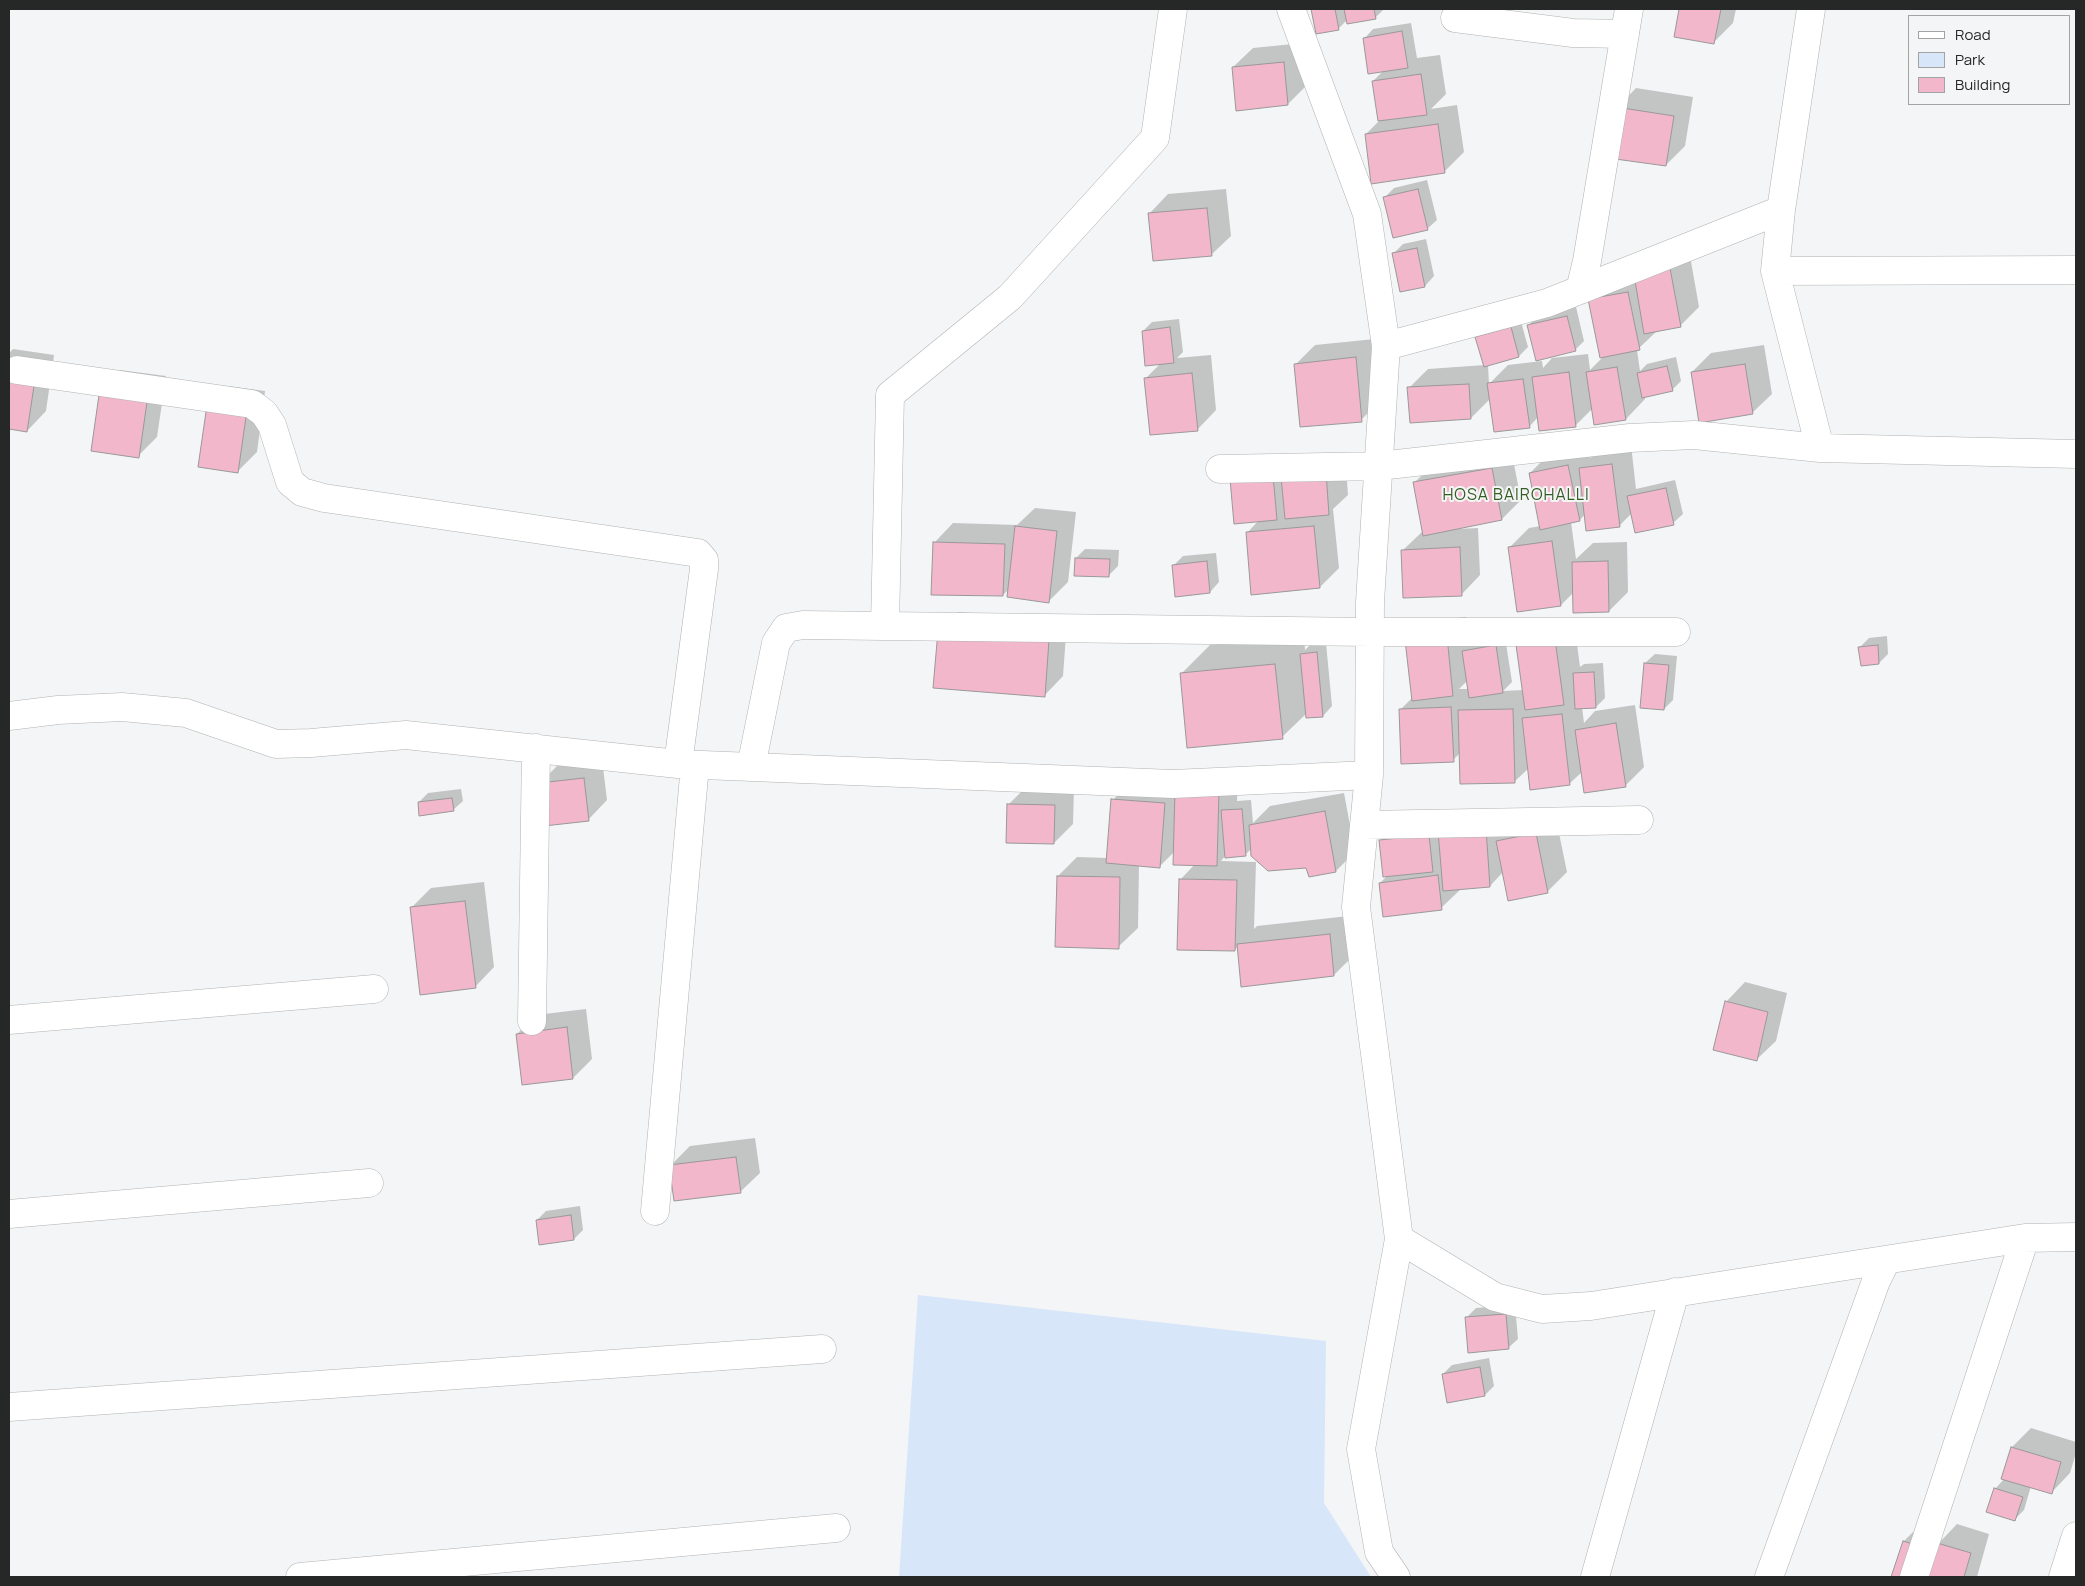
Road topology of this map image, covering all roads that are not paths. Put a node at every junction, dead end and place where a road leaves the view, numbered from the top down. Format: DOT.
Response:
graph roads {
  1 [pos="1173,9"];
  2 [pos="1291,9"];
  3 [pos="1810,9"];
  4 [pos="1456,18"];
  5 [pos="1627,21"];
  6 [pos="1781,210"];
  7 [pos="2076,270"];
  8 [pos="1775,271"];
  9 [pos="1580,290"];
  10 [pos="1386,346"];
  11 [pos="17,370"];
  12 [pos="1820,448"];
  13 [pos="2076,454"];
  14 [pos="1379,466"];
  15 [pos="1220,469"];
  16 [pos="885,626"];
  17 [pos="1371,632"];
  18 [pos="1676,632"];
  19 [pos="9,716"];
  20 [pos="536,748"];
  21 [pos="686,764"];
  22 [pos="751,767"];
  23 [pos="1369,775"];
  24 [pos="1639,820"];
  25 [pos="1364,825"];
  26 [pos="374,989"];
  27 [pos="9,1020"];
  28 [pos="532,1021"];
  29 [pos="370,1183"];
  30 [pos="655,1211"];
  31 [pos="9,1214"];
  32 [pos="2076,1237"];
  33 [pos="2025,1238"];
  34 [pos="1399,1239"];
  35 [pos="1886,1261"];
  36 [pos="1675,1292"];
  37 [pos="822,1350"];
  38 [pos="9,1406"];
  39 [pos="836,1528"];
  40 [pos="2076,1536"];
  41 [pos="300,1577"];
  42 [pos="1396,1577"];
  43 [pos="1595,1577"];
  44 [pos="1769,1577"];
  45 [pos="1914,1577"];
  46 [pos="2063,1577"];
  1 -- 16 [label="street"];
  2 -- 10 [label="street"];
  3 -- 6 [label="street"];
  4 -- 5 [label="street"];
  5 -- 9 [label="street"];
  6 -- 8 [label="street"];
  6 -- 9 [label="street"];
  7 -- 8 [label="street"];
  8 -- 12 [label="street"];
  9 -- 10 [label="street"];
  10 -- 14 [label="street"];
  11 -- 21 [label="street"];
  12 -- 13 [label="street"];
  12 -- 14 [label="street"];
  14 -- 15 [label="street"];
  14 -- 17 [label="street"];
  16 -- 17 [label="street"];
  16 -- 22 [label="street"];
  17 -- 18 [label="street"];
  17 -- 23 [label="street"];
  19 -- 20 [label="street"];
  20 -- 21 [label="street"];
  20 -- 28 [label="street"];
  21 -- 22 [label="street"];
  21 -- 30 [label="street"];
  22 -- 23 [label="street"];
  23 -- 25 [label="street"];
  24 -- 25 [label="street"];
  25 -- 34 [label="street"];
  26 -- 27 [label="street"];
  29 -- 31 [label="street"];
  32 -- 33 [label="street"];
  33 -- 35 [label="street"];
  33 -- 45 [label="street"];
  34 -- 36 [label="street"];
  34 -- 42 [label="street"];
  35 -- 36 [label="street"];
  35 -- 44 [label="street"];
  36 -- 43 [label="street"];
  37 -- 38 [label="street"];
  39 -- 41 [label="street"];
  40 -- 46 [label="street"];
}
